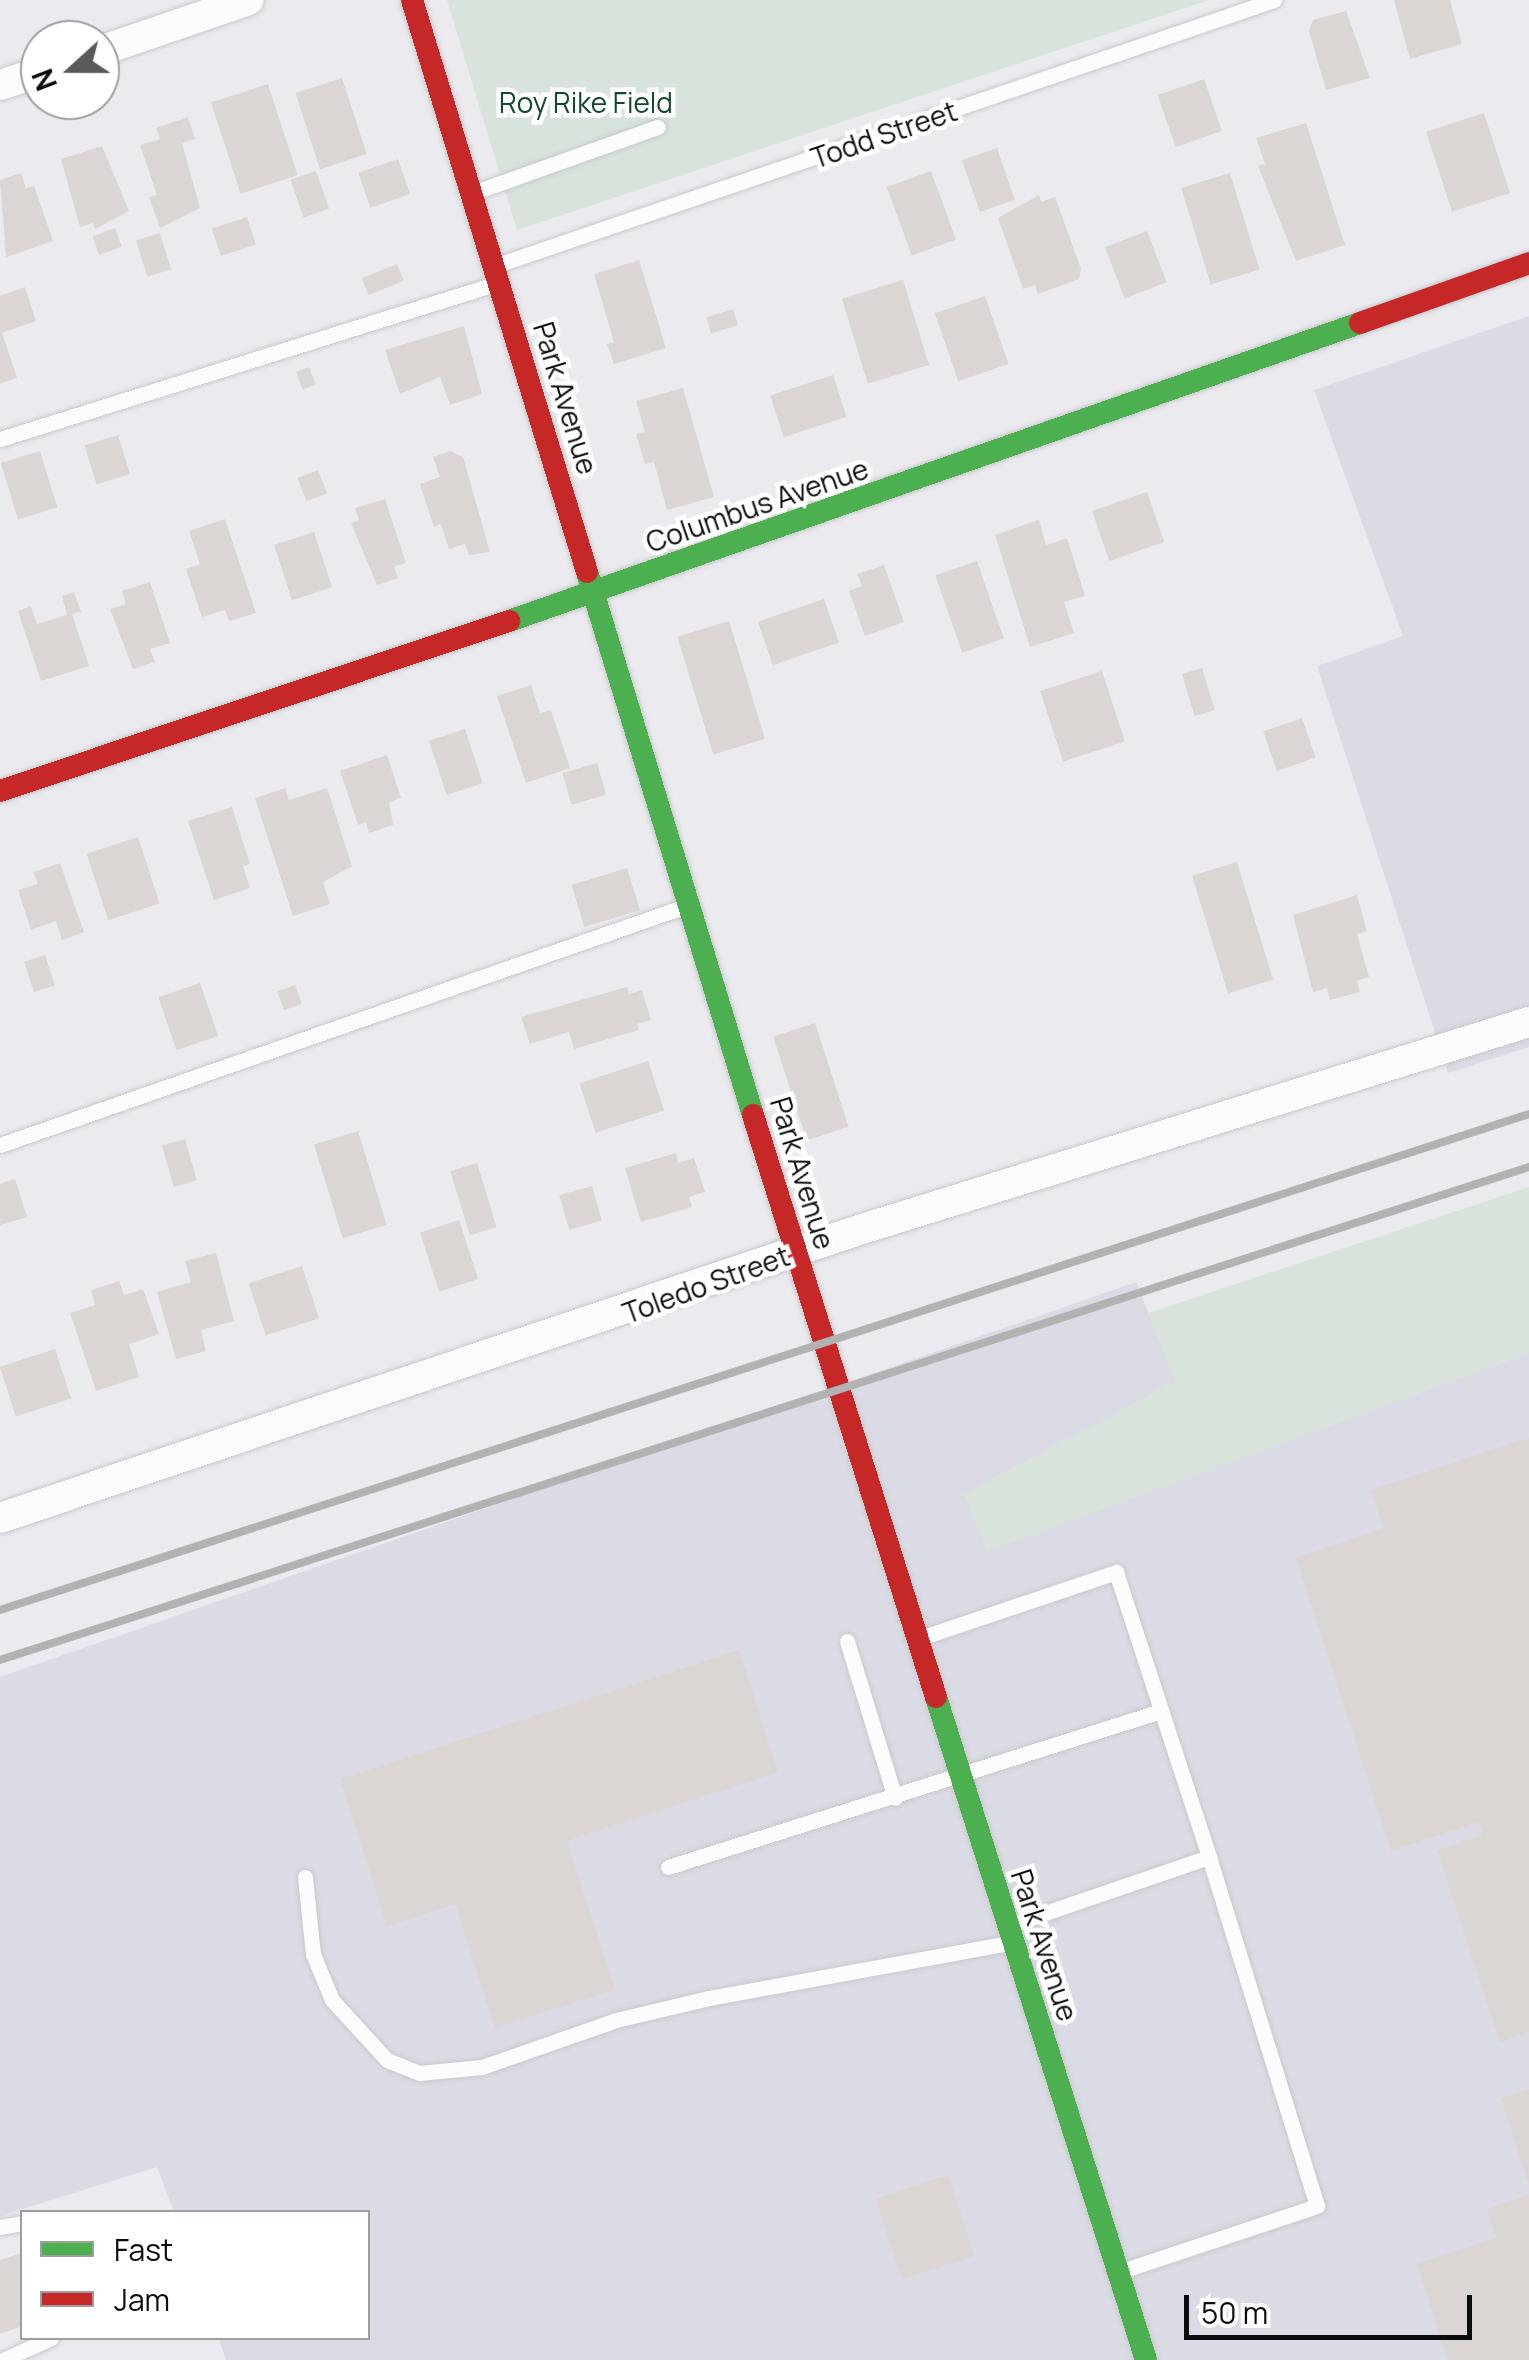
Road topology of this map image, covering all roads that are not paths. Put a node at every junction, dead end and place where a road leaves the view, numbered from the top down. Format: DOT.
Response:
graph roads {
  1 [pos="249,0"];
  2 [pos="412,0"];
  3 [pos="1274,0"];
  4 [pos="120,44"];
  5 [pos="658,127"];
  6 [pos="472,194"];
  7 [pos="1529,263"];
  8 [pos="496,275"];
  9 [pos="0,439"];
  10 [pos="593,590"];
  11 [pos="0,791"];
  12 [pos="689,905"];
  13 [pos="1529,1022"];
  14 [pos="0,1145"];
  15 [pos="795,1252"];
  16 [pos="0,1518"];
  17 [pos="916,1640"];
  18 [pos="847,1642"];
  19 [pos="1161,1710"];
  20 [pos="960,1778"];
  21 [pos="895,1798"];
  22 [pos="1209,1857"];
  23 [pos="668,1867"];
  24 [pos="306,1877"];
  25 [pos="1011,1934"];
  26 [pos="1118,2272"];
  27 [pos="46,2340"];
  28 [pos="3,2360"];
  29 [pos="1146,2360"];
  1 -- 4 [label="street"];
  2 -- 6 [label="street, Park Avenue"];
  3 -- 8 [label="lane, Todd Street"];
  5 -- 6 [label="lane"];
  6 -- 8 [label="street, Park Avenue"];
  7 -- 10 [label="street, Columbus Avenue"];
  8 -- 9 [label="lane, Todd Street"];
  8 -- 10 [label="street, Park Avenue"];
  10 -- 11 [label="street, Columbus Avenue"];
  10 -- 12 [label="street, Park Avenue"];
  12 -- 14 [label="lane"];
  12 -- 15 [label="street, Park Avenue"];
  13 -- 15 [label="street, Toledo Street"];
  15 -- 16 [label="street, Toledo Street"];
  15 -- 17 [label="street, Park Avenue"];
  17 -- 19 [label="lane"];
  17 -- 20 [label="street, Park Avenue"];
  18 -- 21 [label="lane"];
  19 -- 20 [label="lane"];
  19 -- 22 [label="lane"];
  20 -- 21 [label="lane"];
  20 -- 25 [label="street, Park Avenue"];
  21 -- 23 [label="lane"];
  22 -- 25 [label="lane"];
  22 -- 26 [label="lane"];
  24 -- 25 [label="lane"];
  25 -- 26 [label="street, Park Avenue"];
  26 -- 29 [label="street, Park Avenue"];
  27 -- 28 [label="lane"];
}
